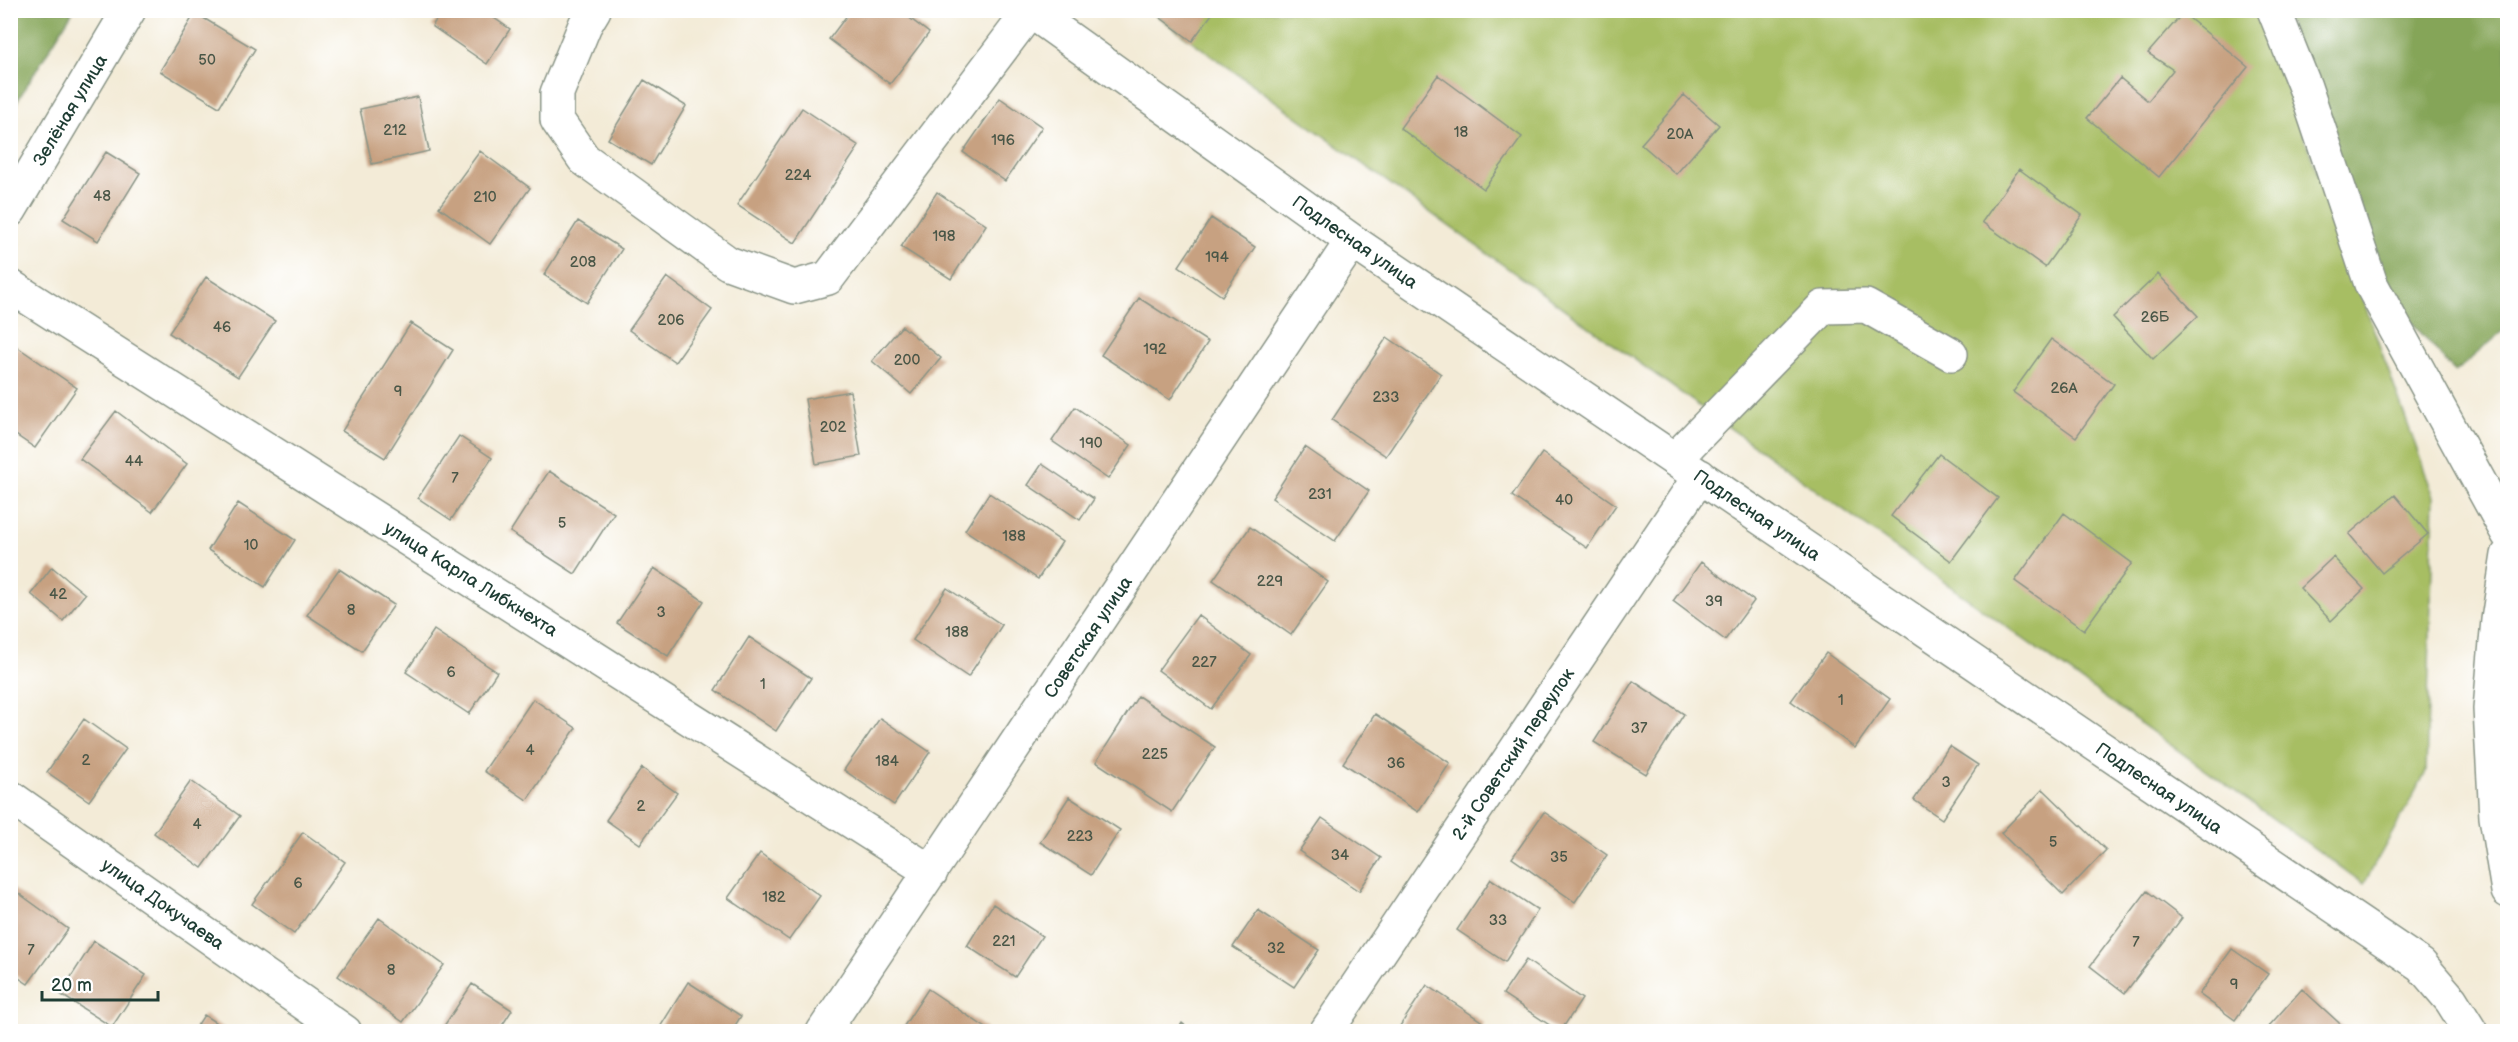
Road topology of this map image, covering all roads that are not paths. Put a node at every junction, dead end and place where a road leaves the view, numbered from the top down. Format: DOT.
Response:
graph roads {
  1 [pos="129,10"];
  2 [pos="594,10"];
  3 [pos="2274,10"];
  4 [pos="1030,11"];
  5 [pos="10,210"];
  6 [pos="1352,241"];
  7 [pos="10,286"];
  8 [pos="1951,354"];
  9 [pos="1687,468"];
  10 [pos="2508,534"];
  11 [pos="2508,555"];
  12 [pos="10,797"];
  13 [pos="931,872"];
  14 [pos="2508,891"];
  15 [pos="345,1032"];
  16 [pos="823,1032"];
  17 [pos="1326,1032"];
  18 [pos="2471,1032"];
  1 -- 5 [label="street, Зелёная улица"];
  2 -- 4 [label="street"];
  3 -- 10 [label="street"];
  4 -- 6 [label="street, Подлесная улица"];
  6 -- 9 [label="street, Подлесная улица"];
  6 -- 13 [label="street, Советская улица"];
  7 -- 13 [label="street, улица Карла Либкнехта"];
  8 -- 9 [label="street, 2-й Советский переулок"];
  9 -- 17 [label="street, 2-й Советский переулок"];
  9 -- 18 [label="street, Подлесная улица"];
  11 -- 14 [label="street"];
  12 -- 15 [label="street, улица Докучаева"];
  13 -- 16 [label="street, Советская улица"];
}
